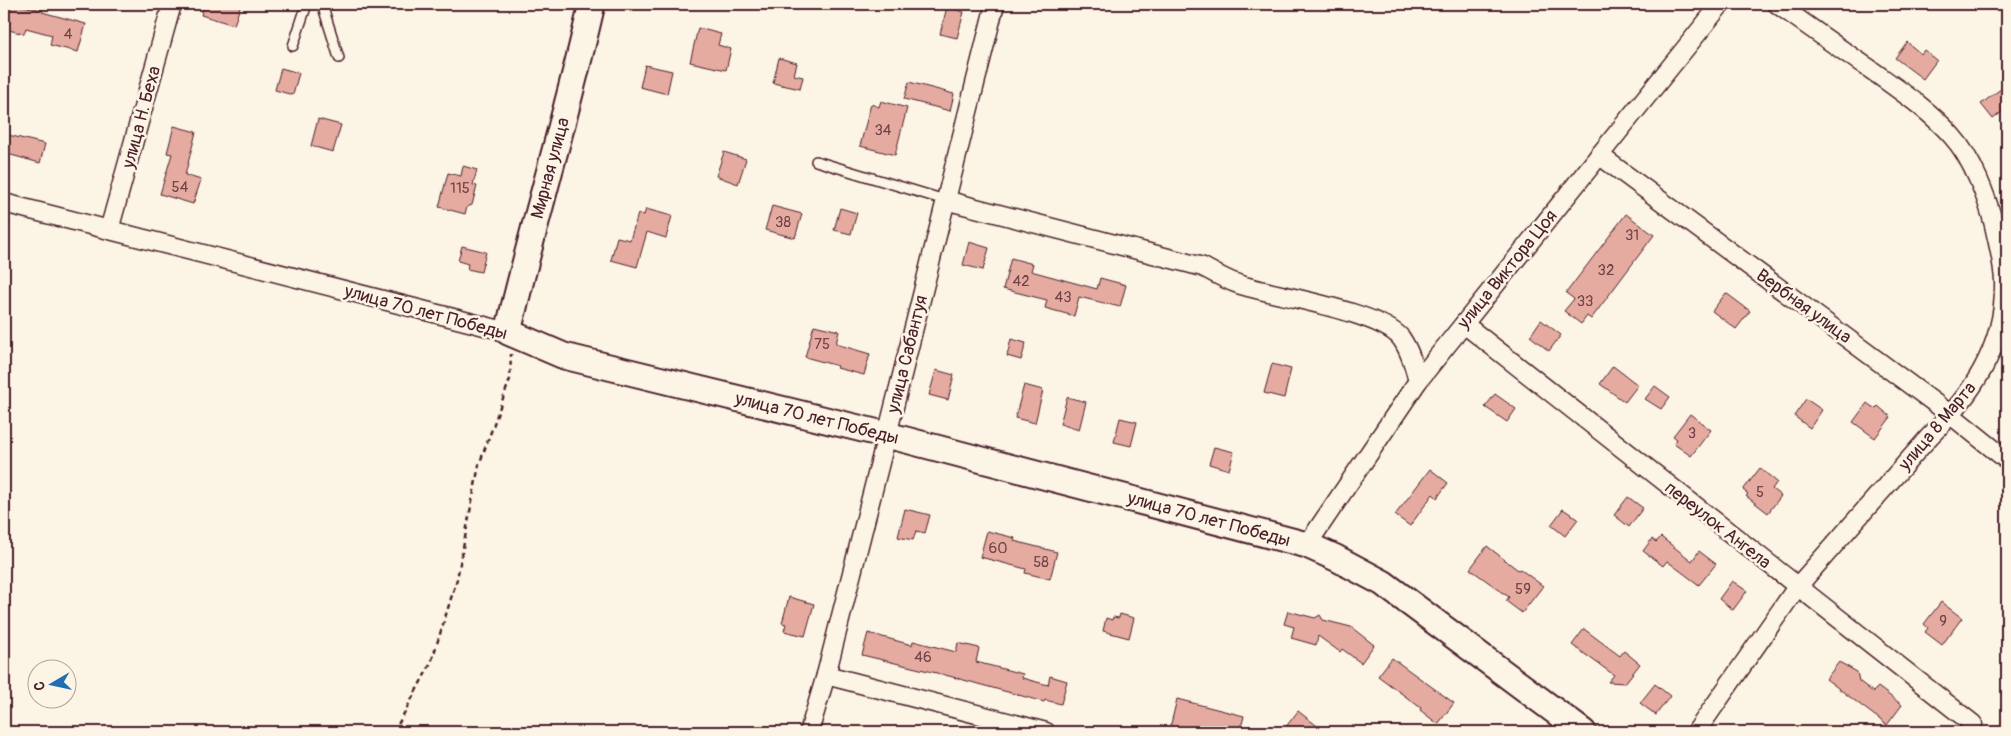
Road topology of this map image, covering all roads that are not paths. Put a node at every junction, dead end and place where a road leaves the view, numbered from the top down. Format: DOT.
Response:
graph roads {
  1 [pos="172,4"];
  2 [pos="307,4"];
  3 [pos="322,4"];
  4 [pos="592,4"];
  5 [pos="995,4"];
  6 [pos="1720,4"];
  7 [pos="1777,4"];
  8 [pos="293,46"];
  9 [pos="339,58"];
  10 [pos="1599,155"];
  11 [pos="816,162"];
  12 [pos="945,200"];
  13 [pos="4,203"];
  14 [pos="109,230"];
  15 [pos="2003,248"];
  16 [pos="1464,324"];
  17 [pos="508,332"];
  18 [pos="1418,381"];
  19 [pos="1951,415"];
  20 [pos="887,435"];
  21 [pos="2007,460"];
  22 [pos="1307,545"];
  23 [pos="1797,587"];
  24 [pos="826,675"];
  25 [pos="1973,724"];
  26 [pos="809,732"];
  27 [pos="1046,732"];
  28 [pos="1583,732"];
  29 [pos="1696,732"];
  1 -- 14 [label="street, улица Н. Беха"];
  2 -- 8 [label="lane"];
  3 -- 9 [label="lane"];
  4 -- 17 [label="street, Мирная улица"];
  5 -- 12 [label="street, улица Сабантуя"];
  6 -- 10 [label="street, улица Виктора Цоя"];
  7 -- 15 [label="street, улица 8 Марта"];
  10 -- 16 [label="street, улица Виктора Цоя"];
  10 -- 19 [label="street, Вербная улица"];
  11 -- 12 [label="lane"];
  12 -- 18 [label="street"];
  12 -- 20 [label="street, улица Сабантуя"];
  13 -- 14 [label="street, улица 70 лет Победы"];
  14 -- 17 [label="street, улица 70 лет Победы"];
  15 -- 19 [label="street, улица 8 Марта"];
  16 -- 18 [label="street, улица Виктора Цоя"];
  16 -- 23 [label="street, переулок Ангела"];
  17 -- 20 [label="street, улица 70 лет Победы"];
  18 -- 22 [label="street, улица Виктора Цоя"];
  19 -- 21 [label="street, Вербная улица"];
  19 -- 23 [label="street, улица 8 Марта"];
  20 -- 22 [label="street, улица 70 лет Победы"];
  20 -- 24 [label="street, улица Сабантуя"];
  22 -- 28 [label="street, улица 70 лет Победы"];
  23 -- 25 [label="street, переулок Ангела"];
  23 -- 29 [label="street, улица 8 Марта"];
  24 -- 26 [label="street, улица Сабантуя"];
  24 -- 27 [label="street"];
}
